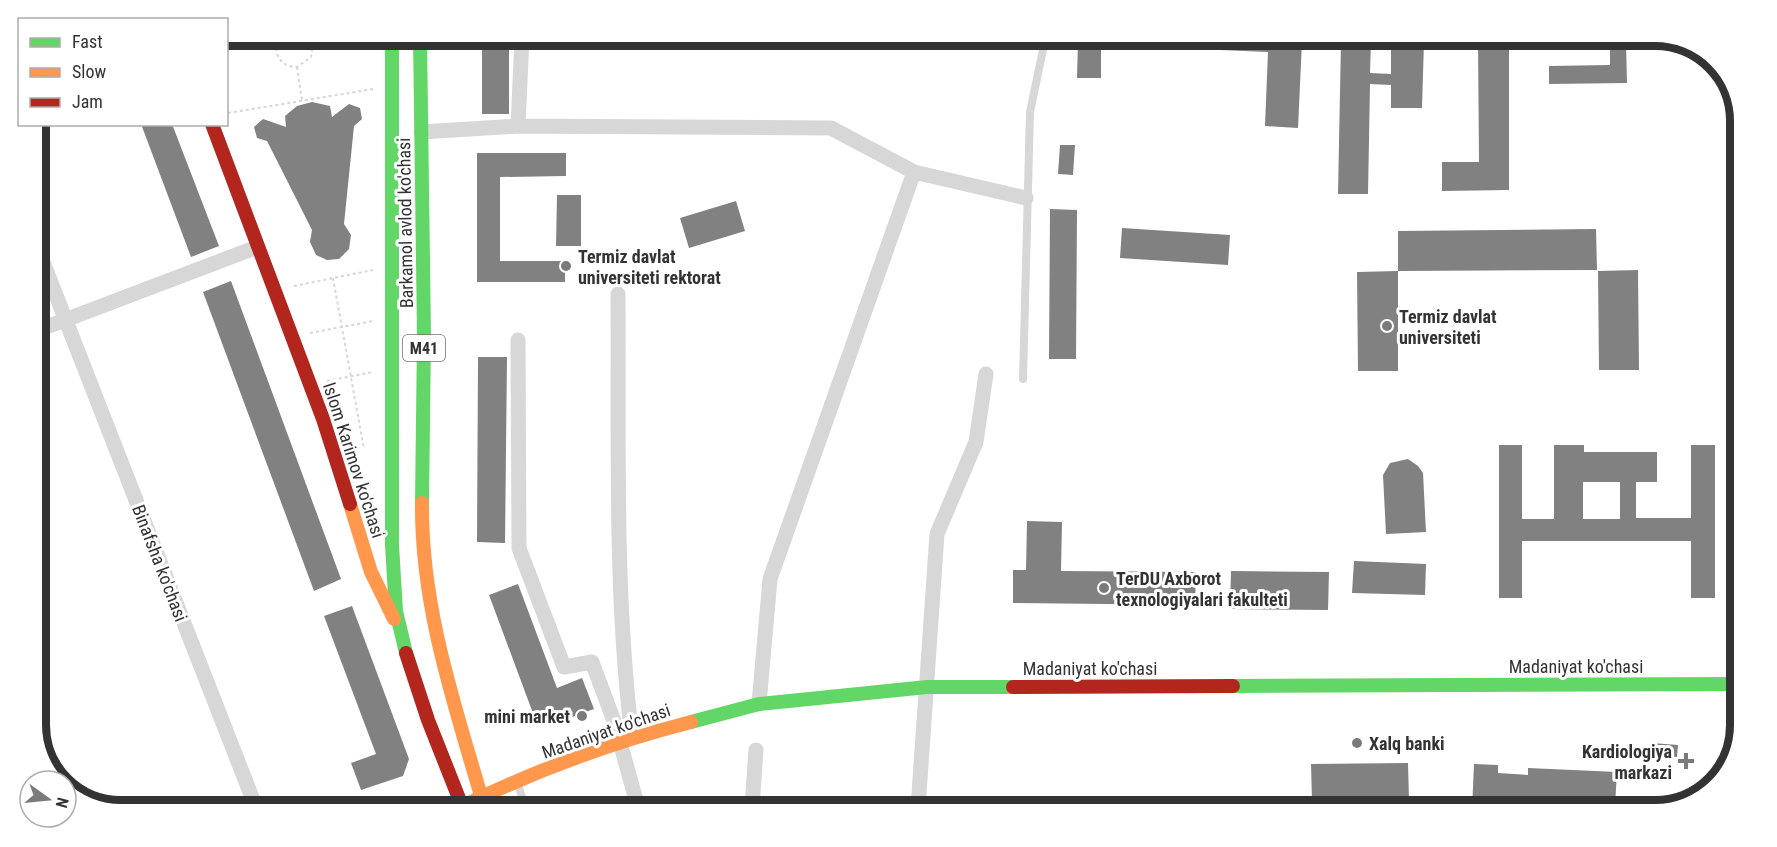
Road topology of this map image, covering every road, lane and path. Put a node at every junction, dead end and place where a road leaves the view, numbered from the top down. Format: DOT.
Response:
graph roads {
  1 [pos="277,46"];
  2 [pos="313,46"];
  3 [pos="392,46"];
  4 [pos="420,46"];
  5 [pos="522,46"];
  6 [pos="1045,46"];
  7 [pos="297,68"];
  8 [pos="373,89"];
  9 [pos="302,101"];
  10 [pos="228,113"];
  11 [pos="213,126"];
  12 [pos="518,126"];
  13 [pos="421,132"];
  14 [pos="914,172"];
  15 [pos="1026,198"];
  16 [pos="257,247"];
  17 [pos="373,270"];
  18 [pos="47,274"];
  19 [pos="333,278"];
  20 [pos="294,286"];
  21 [pos="618,294"];
  22 [pos="64,321"];
  23 [pos="373,321"];
  24 [pos="47,327"];
  25 [pos="341,327"];
  26 [pos="310,333"];
  27 [pos="518,340"];
  28 [pos="373,372"];
  29 [pos="986,374"];
  30 [pos="351,376"];
  31 [pos="1023,379"];
  32 [pos="327,381"];
  33 [pos="364,449"];
  34 [pos="400,631"];
  35 [pos="1730,684"];
  36 [pos="927,687"];
  37 [pos="759,704"];
  38 [pos="626,739"];
  39 [pos="756,750"];
  40 [pos="517,780"];
  41 [pos="253,800"];
  42 [pos="460,800"];
  43 [pos="482,800"];
  44 [pos="486,800"];
  45 [pos="523,800"];
  46 [pos="637,800"];
  47 [pos="752,800"];
  48 [pos="919,800"];
  1 -- 7 [label="path"];
  2 -- 7 [label="path"];
  3 -- 34 [label="main road, Barkamol avlod ko'chasi / M41"];
  4 -- 13 [label="main road, Barkamol avlod ko'chasi / M41"];
  5 -- 12 [label="street"];
  6 -- 15 [label="lane"];
  7 -- 9 [label="path"];
  8 -- 9 [label="path"];
  9 -- 10 [label="path"];
  11 -- 16 [label="main road, Islom Karimov ko'chasi"];
  12 -- 13 [label="street"];
  12 -- 14 [label="street"];
  13 -- 43 [label="main road, Barkamol avlod ko'chasi / M41"];
  14 -- 15 [label="street"];
  14 -- 37 [label="street"];
  15 -- 31 [label="lane"];
  16 -- 22 [label="street"];
  16 -- 34 [label="main road, Islom Karimov ko'chasi"];
  17 -- 19 [label="path"];
  18 -- 22 [label="street, Binafsha ko'chasi"];
  19 -- 20 [label="path"];
  19 -- 25 [label="path"];
  21 -- 38 [label="street"];
  22 -- 24 [label="street"];
  22 -- 41 [label="street, Binafsha ko'chasi"];
  23 -- 25 [label="path"];
  25 -- 26 [label="path"];
  25 -- 30 [label="path"];
  27 -- 38 [label="street"];
  28 -- 30 [label="path"];
  29 -- 36 [label="street"];
  30 -- 32 [label="path"];
  30 -- 33 [label="path"];
  34 -- 42 [label="main road, Islom Karimov ko'chasi / M41"];
  35 -- 36 [label="main road, Madaniyat ko'chasi"];
  36 -- 37 [label="main road, Madaniyat ko'chasi"];
  36 -- 48 [label="street"];
  37 -- 38 [label="main road, Madaniyat ko'chasi"];
  38 -- 40 [label="main road, Madaniyat ko'chasi"];
  38 -- 46 [label="street"];
  39 -- 47 [label="street"];
  40 -- 44 [label="main road, Madaniyat ko'chasi"];
  40 -- 45 [label="lane"];
}
